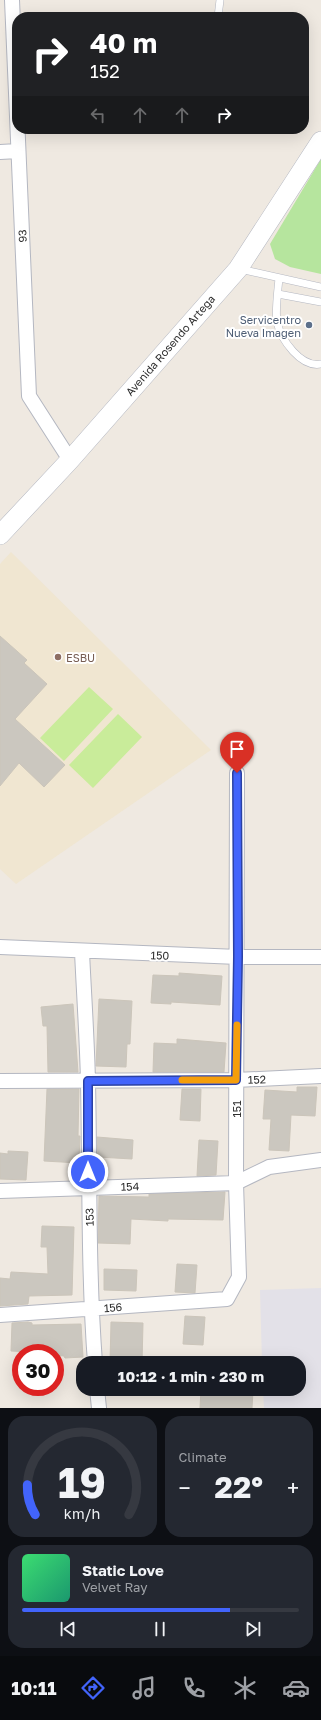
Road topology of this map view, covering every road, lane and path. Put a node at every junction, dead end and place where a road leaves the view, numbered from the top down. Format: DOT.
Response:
graph roads {
  1 [pos="12,0"];
  2 [pos="220,0"];
  3 [pos="13,12"];
  4 [pos="219,12"];
  5 [pos="18,134"];
  6 [pos="321,141"];
  7 [pos="18,151"];
  8 [pos="0,152"];
  9 [pos="238,269"];
  10 [pos="279,278"];
  11 [pos="321,286"];
  12 [pos="278,294"];
  13 [pos="321,302"];
  14 [pos="321,364"];
  15 [pos="70,460"];
  16 [pos="0,535"];
  17 [pos="237,773"];
  18 [pos="0,947"];
  19 [pos="82,952"];
  20 [pos="238,957"];
  21 [pos="321,957"];
  22 [pos="321,1076"];
  23 [pos="236,1080"];
  24 [pos="0,1081"];
  25 [pos="88,1081"];
  26 [pos="321,1160"];
  27 [pos="236,1183"];
  28 [pos="88,1187"];
  29 [pos="0,1191"];
  30 [pos="227,1299"];
  31 [pos="91,1309"];
  32 [pos="0,1315"];
  33 [pos="94,1356"];
  34 [pos="97,1396"];
  35 [pos="98,1408"];
  1 -- 3 [label="street, 93"];
  2 -- 4 [label="lane"];
  5 -- 7 [label="street, 93"];
  6 -- 9 [label="main road, Avenida Rosendo Artega"];
  7 -- 8 [label="street"];
  7 -- 15 [label="street, 93"];
  9 -- 10 [label="lane"];
  9 -- 15 [label="main road, Avenida Rosendo Artega"];
  10 -- 11 [label="lane"];
  10 -- 12 [label="lane"];
  12 -- 13 [label="lane"];
  12 -- 14 [label="lane"];
  15 -- 16 [label="main road, Avenida Rosendo Artega"];
  17 -- 20 [label="street, 151"];
  18 -- 19 [label="street, 150"];
  19 -- 20 [label="street, 150"];
  19 -- 25 [label="street, 153"];
  20 -- 21 [label="street, 150"];
  20 -- 23 [label="street, 151"];
  22 -- 23 [label="street, 152"];
  23 -- 25 [label="street, 152"];
  23 -- 27 [label="street, 151"];
  24 -- 25 [label="street, 152"];
  25 -- 28 [label="street, 153"];
  26 -- 27 [label="street"];
  27 -- 28 [label="street, 154"];
  27 -- 30 [label="street, 151"];
  28 -- 29 [label="street, 154"];
  28 -- 31 [label="street, 153"];
  30 -- 31 [label="street, 156"];
  31 -- 32 [label="street, 156"];
  31 -- 33 [label="street, 153"];
  34 -- 35 [label="street"];
}
